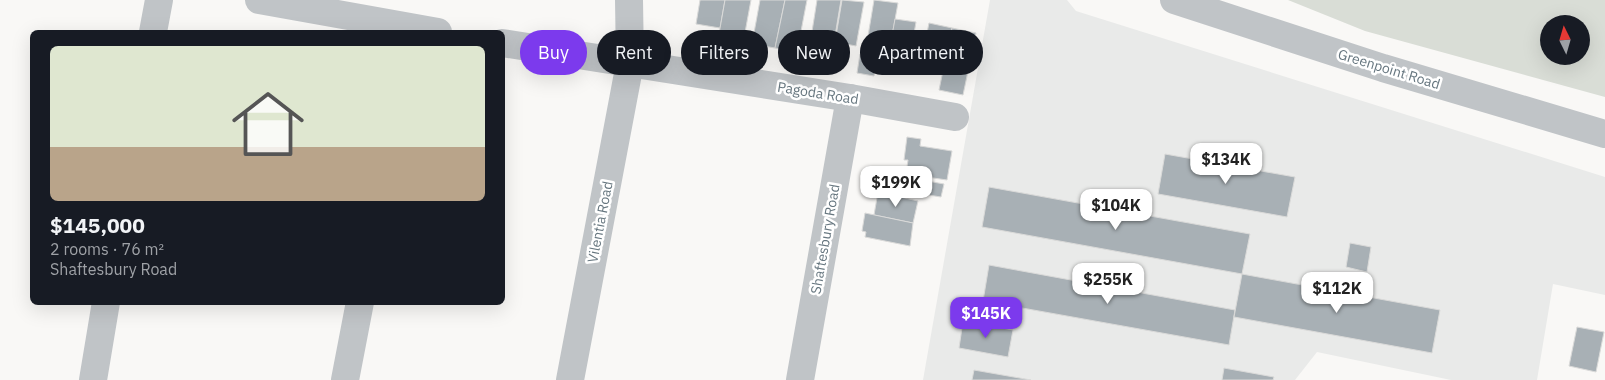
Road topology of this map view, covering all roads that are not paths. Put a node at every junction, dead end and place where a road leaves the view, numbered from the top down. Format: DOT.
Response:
graph roads {
  1 [pos="159,0"];
  2 [pos="259,0"];
  3 [pos="629,0"];
  4 [pos="1174,0"];
  5 [pos="154,30"];
  6 [pos="416,30"];
  7 [pos="629,30"];
  8 [pos="505,43"];
  9 [pos="597,58"];
  10 [pos="671,70"];
  11 [pos="628,75"];
  12 [pos="850,98"];
  13 [pos="955,117"];
  14 [pos="1605,134"];
  15 [pos="106,305"];
  16 [pos="359,305"];
  17 [pos="93,380"];
  18 [pos="345,380"];
  19 [pos="570,380"];
  20 [pos="800,380"];
  1 -- 5 [label="street"];
  2 -- 6 [label="street"];
  3 -- 7 [label="street, Vilentia Road"];
  4 -- 14 [label="street, Greenpoint Road"];
  8 -- 9 [label="street, Pagoda Road"];
  10 -- 12 [label="street, Pagoda Road"];
  11 -- 19 [label="street, Vilentia Road"];
  12 -- 13 [label="street, Pagoda Road"];
  12 -- 20 [label="street, Shaftesbury Road"];
  15 -- 17 [label="street"];
  16 -- 18 [label="street"];
}
